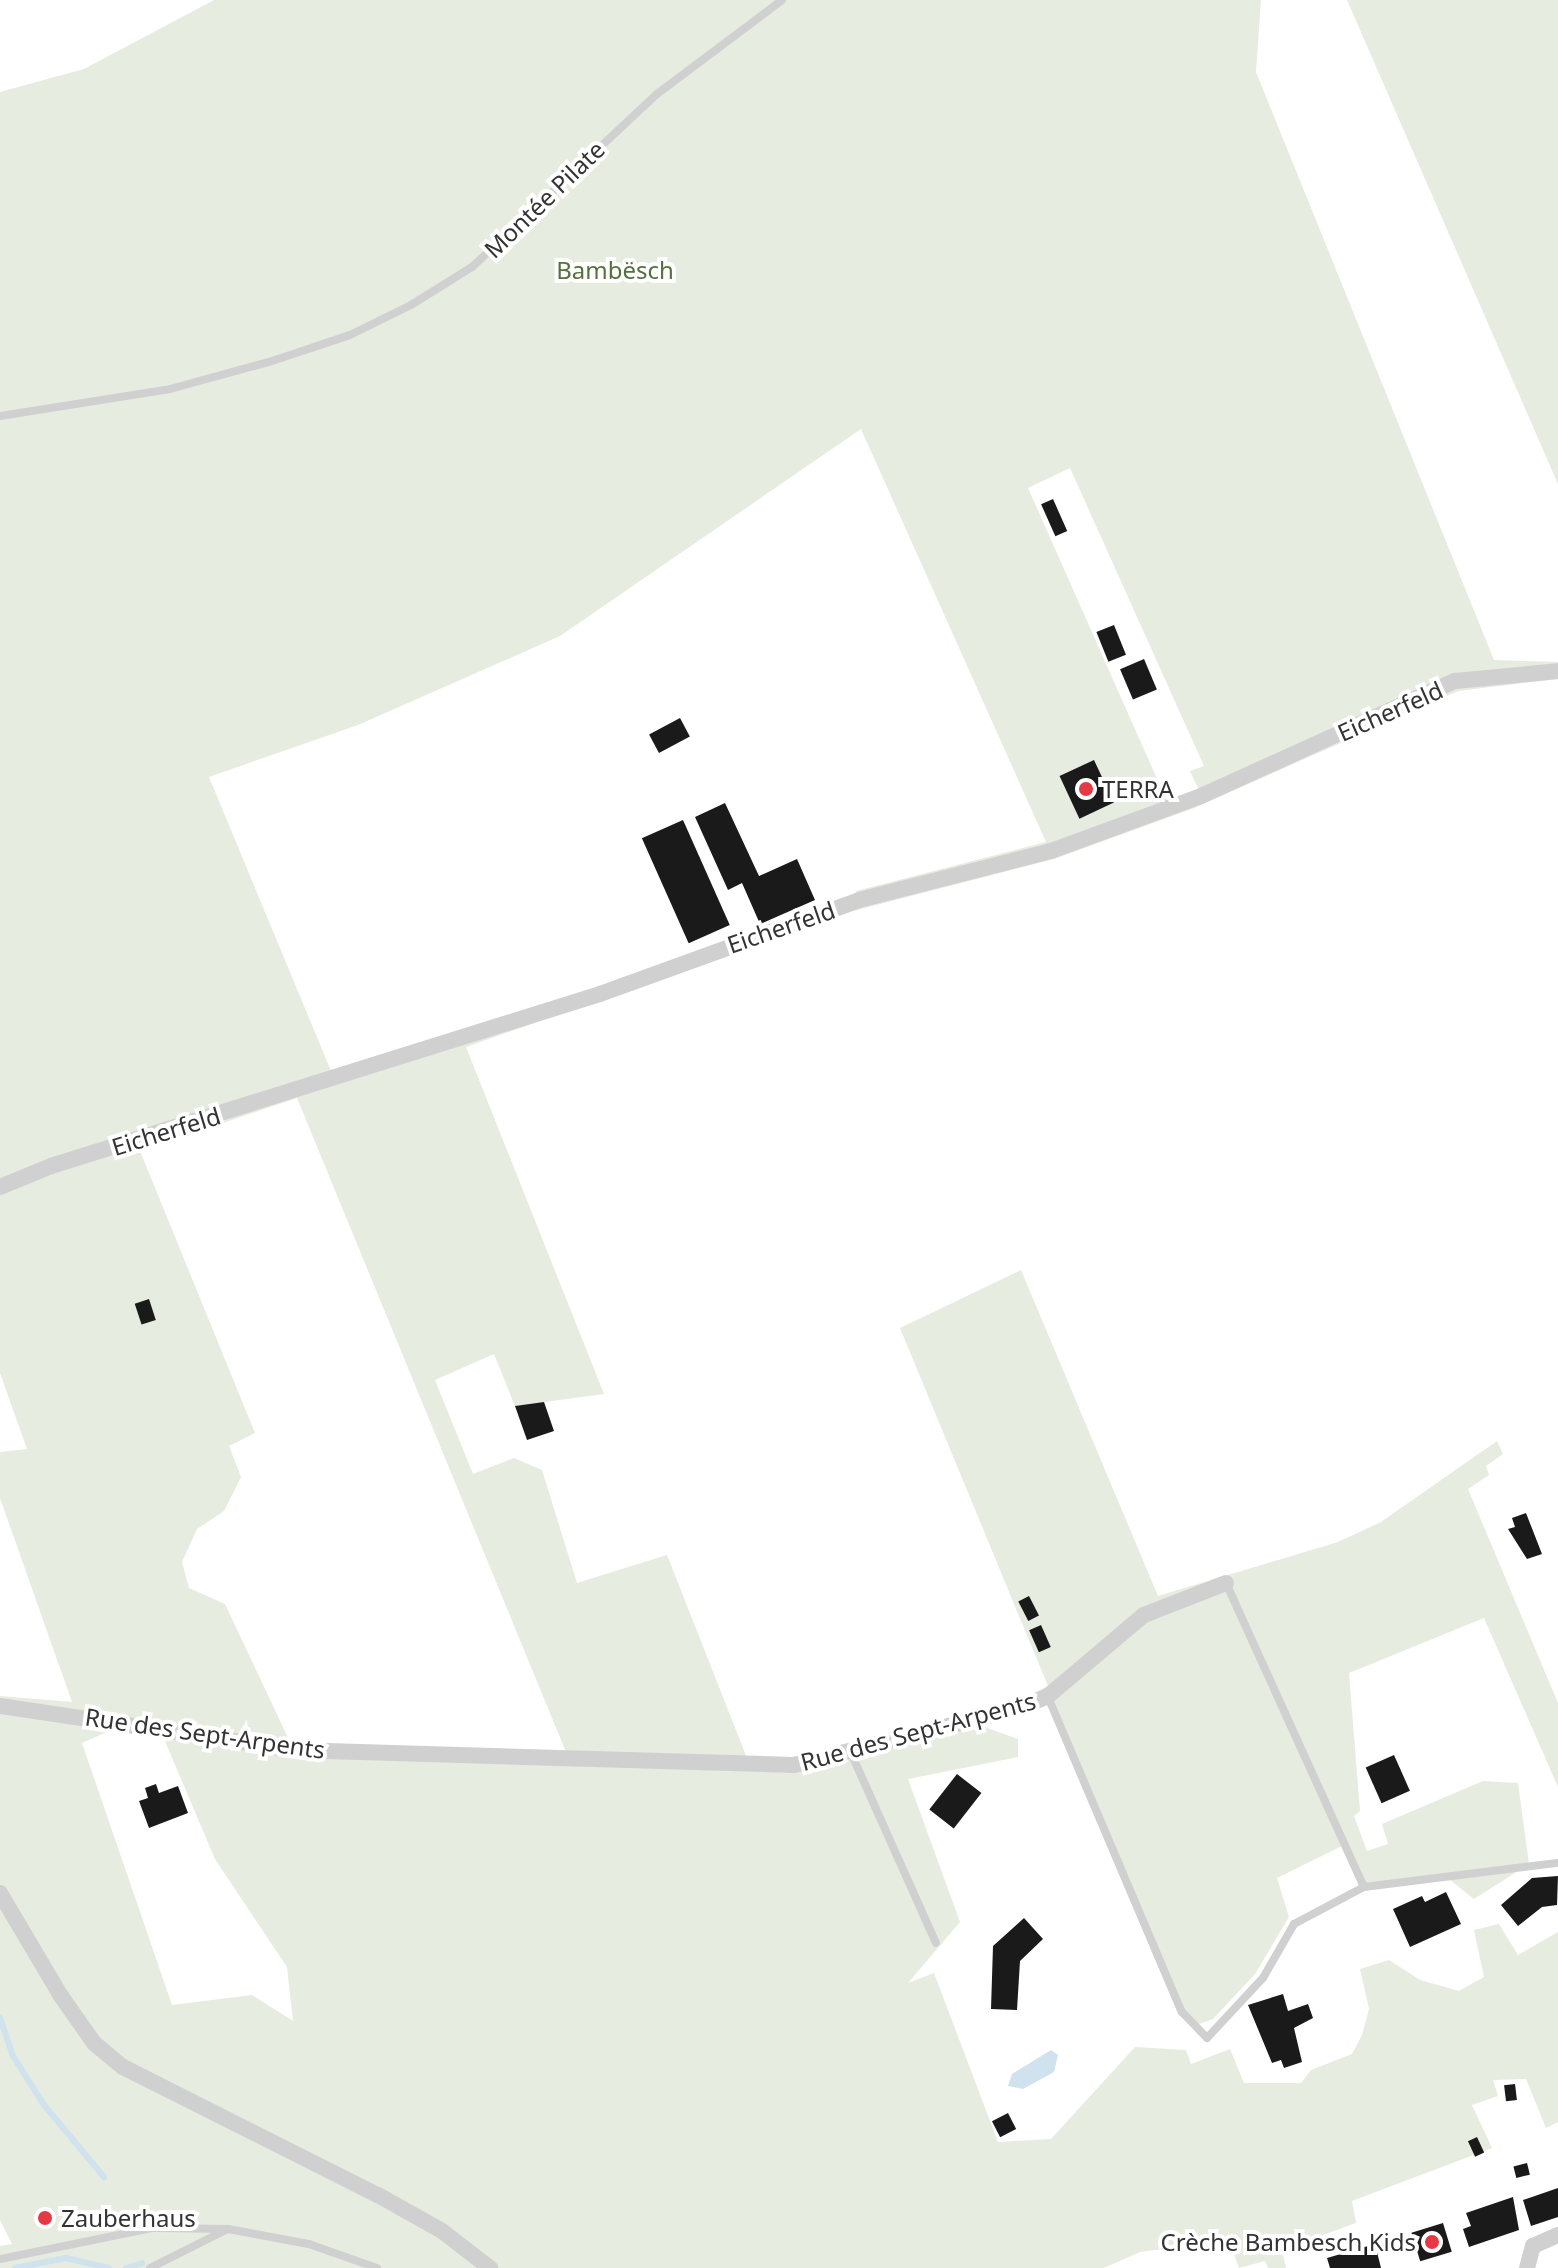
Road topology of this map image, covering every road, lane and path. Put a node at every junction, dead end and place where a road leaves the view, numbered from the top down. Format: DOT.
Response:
graph roads {
  1 [pos="782,0"];
  2 [pos="0,416"];
  3 [pos="1558,671"];
  4 [pos="0,1187"];
  5 [pos="1226,1583"];
  6 [pos="1048,1696"];
  7 [pos="0,1706"];
  8 [pos="851,1753"];
  9 [pos="1558,1863"];
  10 [pos="1364,1887"];
  11 [pos="0,1893"];
  12 [pos="936,1943"];
  13 [pos="228,2229"];
  14 [pos="1558,2235"];
  15 [pos="0,2259"];
  16 [pos="150,2268"];
  17 [pos="377,2268"];
  18 [pos="490,2268"];
  19 [pos="1527,2268"];
  1 -- 2 [label="lane, Montée Pilate"];
  3 -- 4 [label="street, Eicherfeld"];
  5 -- 6 [label="street, Rue des Sept-Arpents"];
  5 -- 10 [label="lane, Rue des Sept-Arpents"];
  6 -- 8 [label="street, Rue des Sept-Arpents"];
  6 -- 10 [label="lane"];
  7 -- 8 [label="street, Rue des Sept-Arpents"];
  8 -- 12 [label="lane"];
  9 -- 10 [label="lane"];
  11 -- 18 [label="street"];
  13 -- 15 [label="lane"];
  13 -- 16 [label="lane"];
  13 -- 17 [label="lane"];
  14 -- 19 [label="street"];
}
